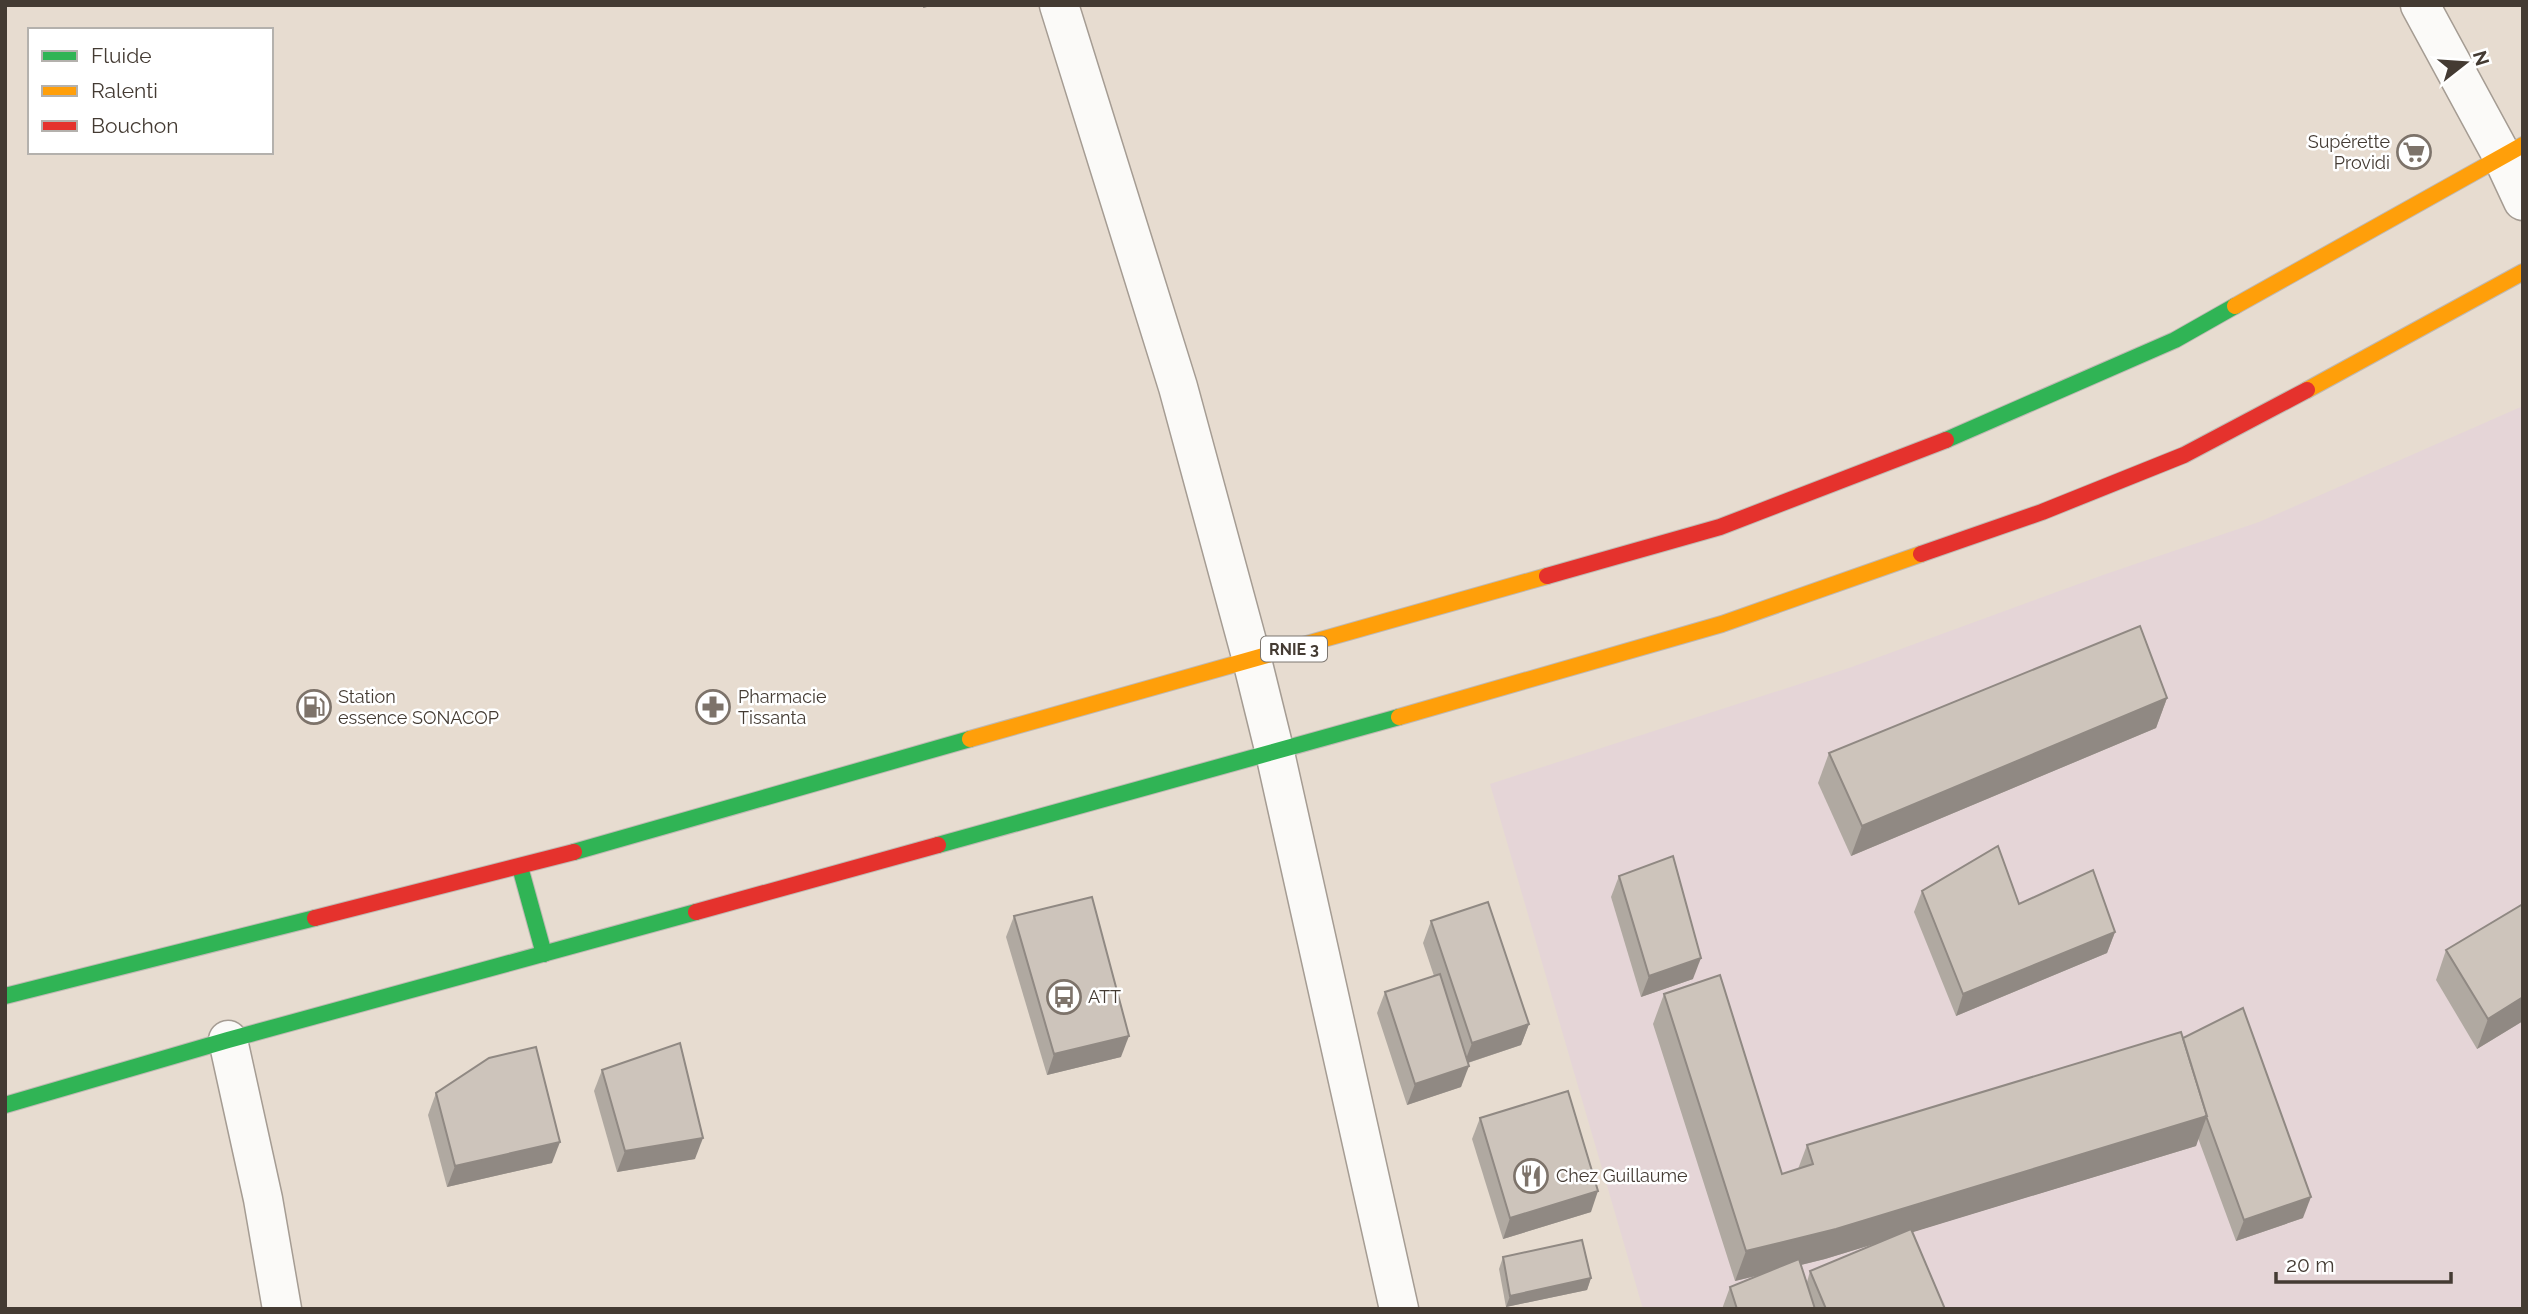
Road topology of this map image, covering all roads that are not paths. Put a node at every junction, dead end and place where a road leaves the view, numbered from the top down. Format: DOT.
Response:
graph roads {
  1 [pos="1059,5"];
  2 [pos="2420,5"];
  3 [pos="2513,150"];
  4 [pos="2523,201"];
  5 [pos="2523,272"];
  6 [pos="1252,660"];
  7 [pos="1275,752"];
  8 [pos="520,867"];
  9 [pos="544,954"];
  10 [pos="5,996"];
  11 [pos="229,1040"];
  12 [pos="5,1105"];
  13 [pos="282,1309"];
  14 [pos="1399,1309"];
  1 -- 6 [label="street"];
  2 -- 3 [label="street"];
  3 -- 4 [label="street"];
  3 -- 6 [label="highway, RNIE 3"];
  5 -- 7 [label="highway"];
  6 -- 7 [label="street"];
  6 -- 8 [label="highway, RNIE 3"];
  7 -- 9 [label="highway"];
  7 -- 14 [label="street"];
  8 -- 9 [label="highway"];
  8 -- 10 [label="highway, RNIE 3"];
  9 -- 11 [label="highway"];
  11 -- 12 [label="highway"];
  11 -- 13 [label="street"];
}
